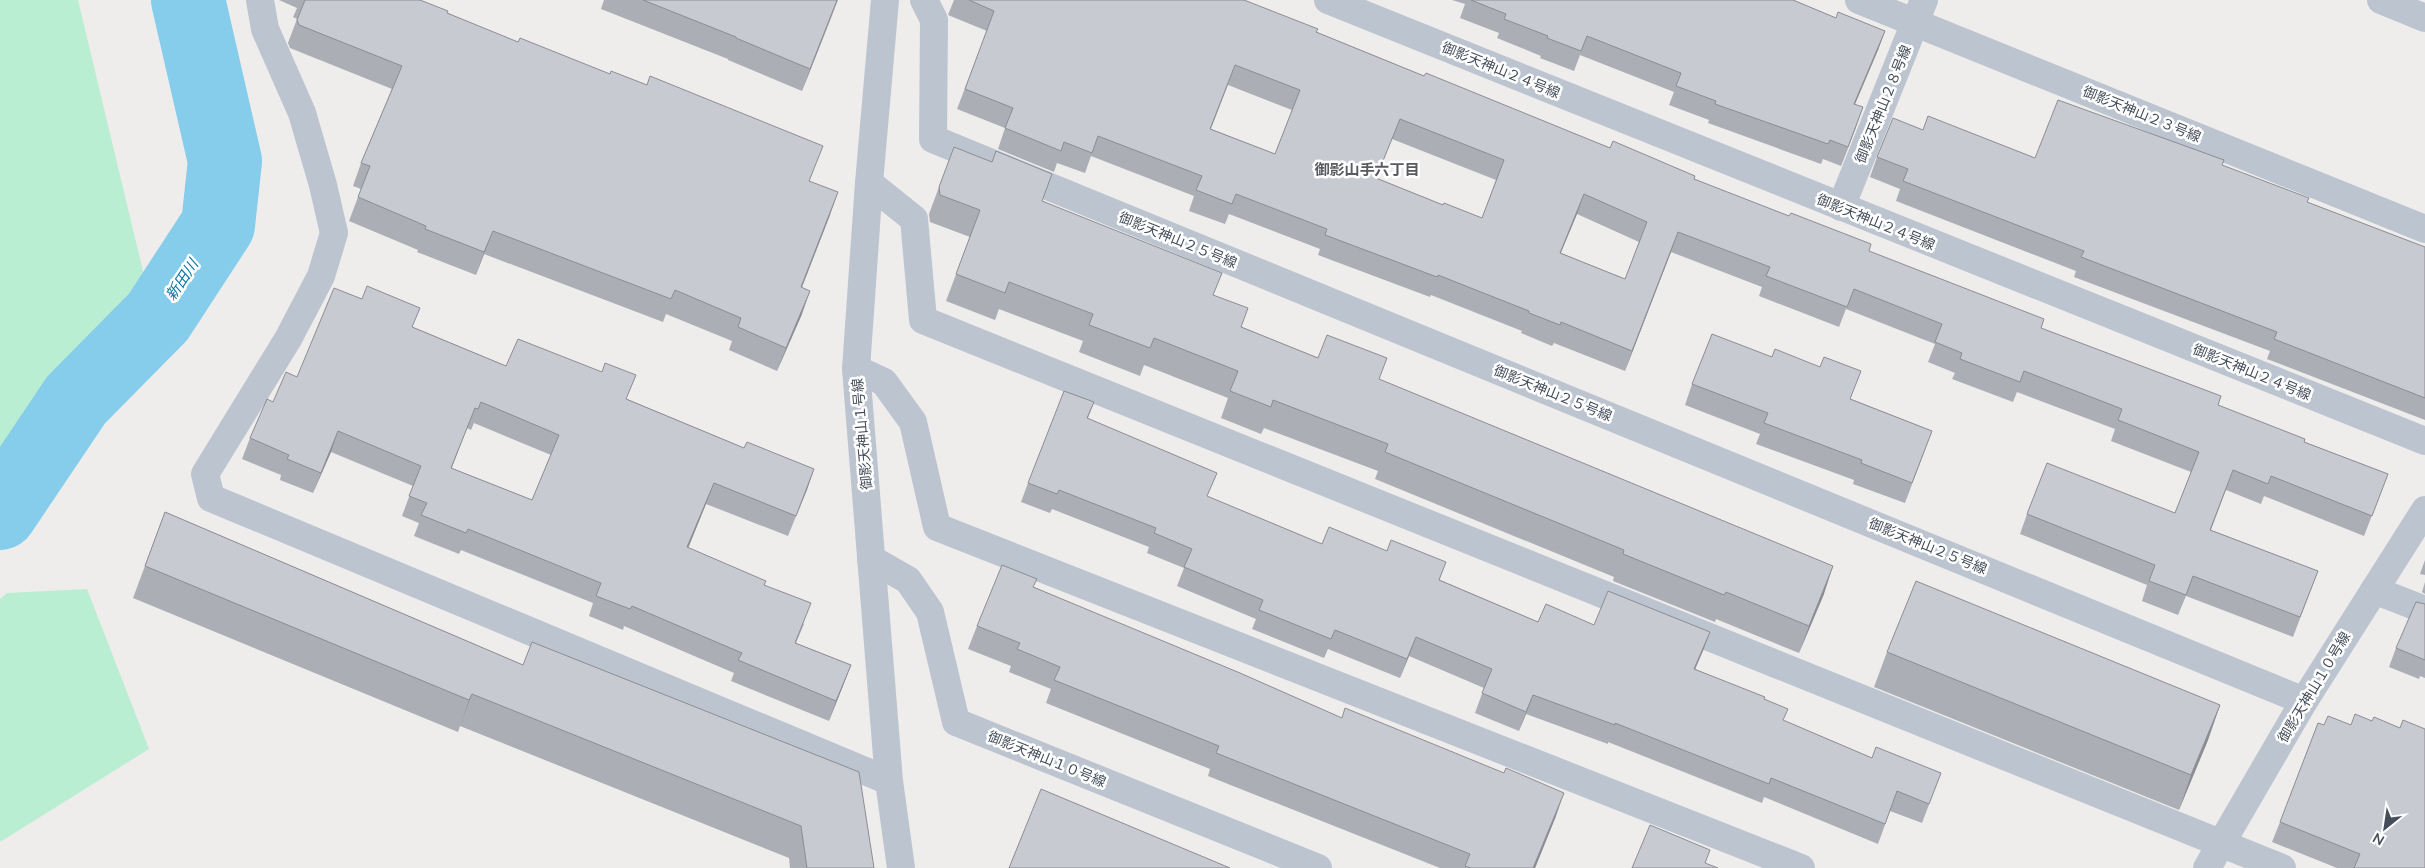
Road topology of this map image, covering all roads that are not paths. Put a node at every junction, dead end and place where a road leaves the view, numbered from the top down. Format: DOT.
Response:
graph roads {
  1 [pos="260,0"];
  2 [pos="885,0"];
  3 [pos="924,0"];
  4 [pos="1328,0"];
  5 [pos="1859,0"];
  6 [pos="2381,0"];
  7 [pos="1920,11"];
  8 [pos="2425,18"];
  9 [pos="869,183"];
  10 [pos="1841,208"];
  11 [pos="2425,228"];
  12 [pos="856,369"];
  13 [pos="2425,441"];
  14 [pos="2425,510"];
  15 [pos="872,559"];
  16 [pos="2374,590"];
  17 [pos="2425,610"];
  18 [pos="2304,700"];
  19 [pos="888,781"];
  20 [pos="2222,844"];
  21 [pos="901,868"];
  22 [pos="1318,868"];
  23 [pos="1801,868"];
  24 [pos="2207,868"];
  25 [pos="2282,868"];
  1 -- 19 [label="street"];
  2 -- 9 [label="street, 御影天神山１号線"];
  3 -- 18 [label="street, 御影天神山２５号線"];
  4 -- 10 [label="street, 御影天神山２４号線"];
  5 -- 7 [label="street, 御影天神山２３号線"];
  6 -- 8 [label="street"];
  7 -- 10 [label="street, 御影天神山２８号線"];
  7 -- 11 [label="street, 御影天神山２３号線"];
  9 -- 12 [label="street, 御影天神山１号線"];
  9 -- 20 [label="street"];
  10 -- 13 [label="street, 御影天神山２４号線"];
  12 -- 15 [label="street, 御影天神山１号線"];
  12 -- 23 [label="street"];
  14 -- 16 [label="street, 御影天神山１０号線"];
  15 -- 19 [label="street, 御影天神山１号線"];
  15 -- 22 [label="street, 御影天神山１０号線"];
  16 -- 17 [label="street"];
  16 -- 18 [label="street, 御影天神山１０号線"];
  18 -- 20 [label="street, 御影天神山１０号線"];
  19 -- 21 [label="street, 御影天神山１号線"];
  20 -- 24 [label="street, 御影天神山１０号線"];
  20 -- 25 [label="street"];
}
